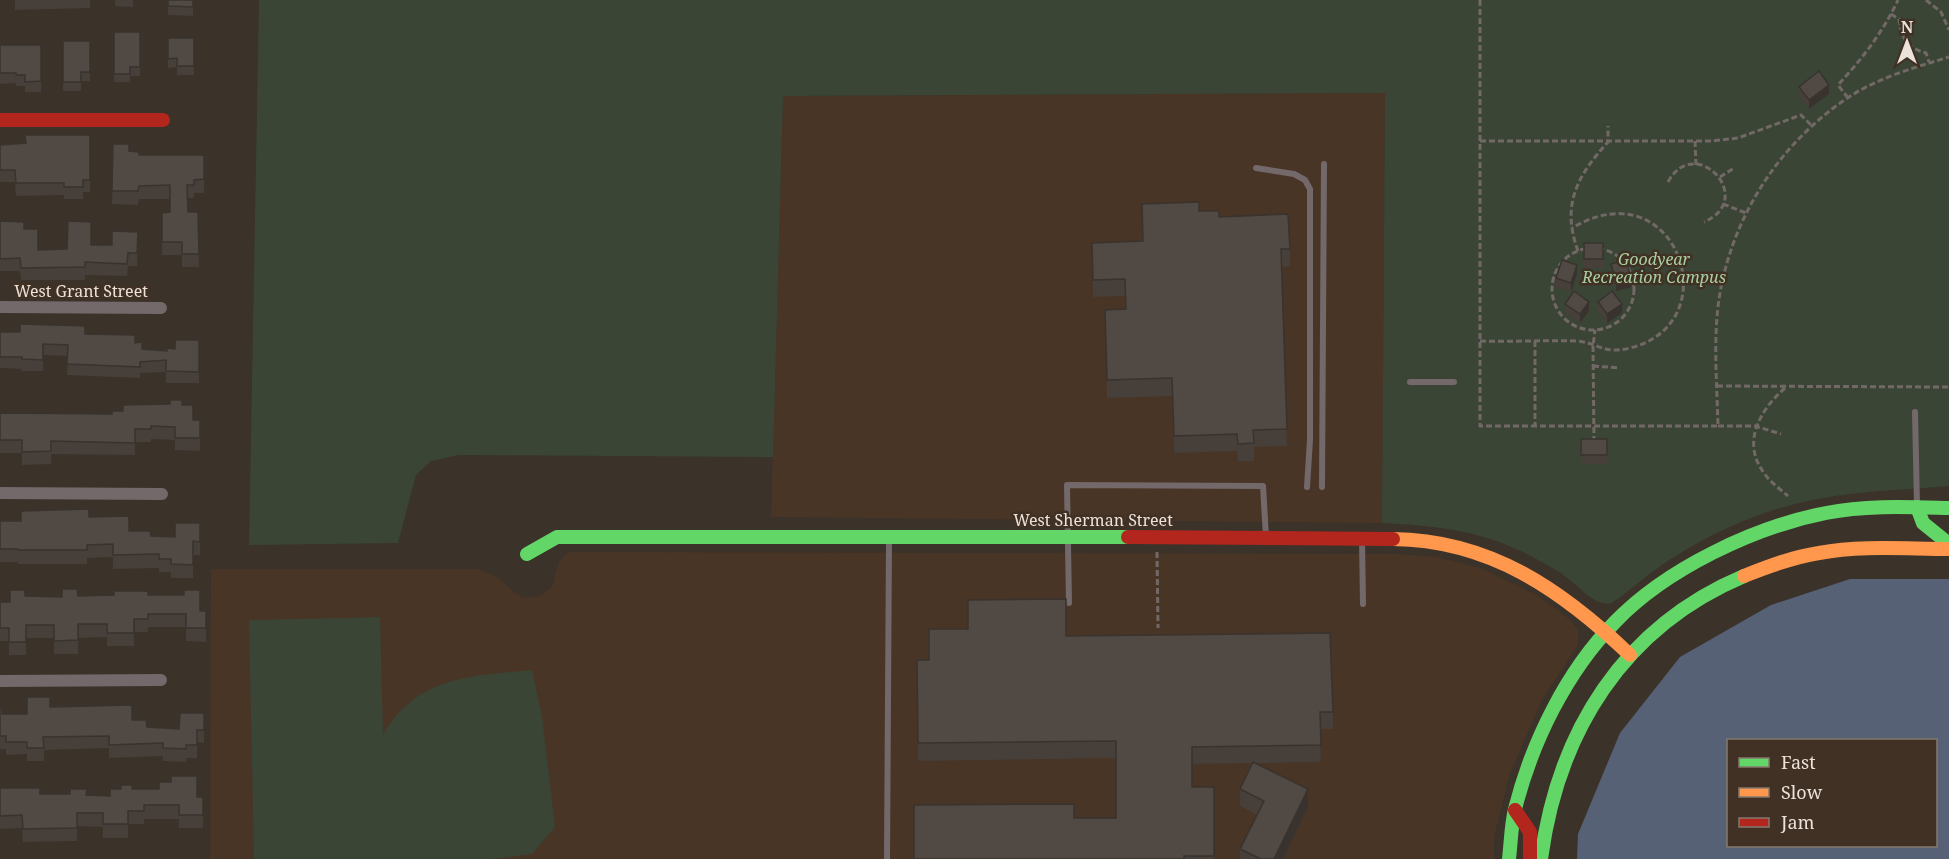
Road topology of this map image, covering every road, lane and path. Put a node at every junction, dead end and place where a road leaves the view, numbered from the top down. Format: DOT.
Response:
graph roads {
  1 [pos="1480,0"];
  2 [pos="1898,0"];
  3 [pos="1926,0"];
  4 [pos="1891,14"];
  5 [pos="1949,30"];
  6 [pos="1949,57"];
  7 [pos="1929,63"];
  8 [pos="1848,98"];
  9 [pos="0,120"];
  10 [pos="163,120"];
  11 [pos="1811,125"];
  12 [pos="1608,126"];
  13 [pos="1480,141"];
  14 [pos="1695,141"];
  15 [pos="1608,142"];
  16 [pos="1324,164"];
  17 [pos="1696,165"];
  18 [pos="1257,168"];
  19 [pos="1734,168"];
  20 [pos="1720,177"];
  21 [pos="1668,182"];
  22 [pos="1723,204"];
  23 [pos="1746,213"];
  24 [pos="1704,222"];
  25 [pos="1572,228"];
  26 [pos="1578,251"];
  27 [pos="0,308"];
  28 [pos="161,308"];
  29 [pos="1595,330"];
  30 [pos="1480,341"];
  31 [pos="1535,341"];
  32 [pos="1593,346"];
  33 [pos="1593,366"];
  34 [pos="1620,368"];
  35 [pos="1410,382"];
  36 [pos="1454,382"];
  37 [pos="1717,386"];
  38 [pos="1787,387"];
  39 [pos="1949,387"];
  40 [pos="1915,412"];
  41 [pos="1657,426"];
  42 [pos="1677,426"];
  43 [pos="1698,426"];
  44 [pos="1720,426"];
  45 [pos="1755,426"];
  46 [pos="1535,427"];
  47 [pos="1594,427"];
  48 [pos="1636,427"];
  49 [pos="1531,434"];
  50 [pos="1538,434"];
  51 [pos="1636,434"];
  52 [pos="1657,434"];
  53 [pos="1677,434"];
  54 [pos="1698,434"];
  55 [pos="1722,434"];
  56 [pos="1781,434"];
  57 [pos="1594,444"];
  58 [pos="1307,487"];
  59 [pos="1322,487"];
  60 [pos="0,493"];
  61 [pos="162,494"];
  62 [pos="1788,496"];
  63 [pos="1917,507"];
  64 [pos="1949,508"];
  65 [pos="889,536"];
  66 [pos="1068,537"];
  67 [pos="1156,537"];
  68 [pos="1266,538"];
  69 [pos="1362,539"];
  70 [pos="1949,544"];
  71 [pos="1949,549"];
  72 [pos="527,554"];
  73 [pos="1069,603"];
  74 [pos="1363,604"];
  75 [pos="1158,628"];
  76 [pos="1606,632"];
  77 [pos="1629,655"];
  78 [pos="161,680"];
  79 [pos="0,681"];
  80 [pos="1515,810"];
  81 [pos="887,859"];
  82 [pos="1509,859"];
  83 [pos="1530,859"];
  84 [pos="1542,859"];
  1 -- 13 [label="path"];
  2 -- 4 [label="path"];
  3 -- 5 [label="path"];
  4 -- 7 [label="path"];
  4 -- 8 [label="path"];
  6 -- 7 [label="path"];
  7 -- 8 [label="path"];
  8 -- 11 [label="path"];
  9 -- 10 [label="street"];
  11 -- 14 [label="path"];
  11 -- 23 [label="path"];
  12 -- 15 [label="path"];
  13 -- 15 [label="path"];
  13 -- 30 [label="path"];
  14 -- 15 [label="path"];
  14 -- 17 [label="path"];
  15 -- 25 [label="path"];
  16 -- 59 [label="lane"];
  17 -- 20 [label="path"];
  17 -- 21 [label="path"];
  18 -- 58 [label="lane"];
  19 -- 20 [label="path"];
  20 -- 22 [label="path"];
  22 -- 23 [label="path"];
  22 -- 24 [label="path"];
  23 -- 37 [label="path"];
  25 -- 26 [label="path"];
  25 -- 32 [label="path"];
  26 -- 29 [label="path"];
  26 -- 29 [label="path"];
  27 -- 28 [label="street, West Grant Street"];
  29 -- 32 [label="path"];
  30 -- 31 [label="path"];
  30 -- 46 [label="path"];
  31 -- 32 [label="path"];
  31 -- 46 [label="path"];
  32 -- 33 [label="path"];
  33 -- 34 [label="path"];
  33 -- 47 [label="path"];
  35 -- 36 [label="lane"];
  37 -- 38 [label="path"];
  37 -- 44 [label="path"];
  38 -- 39 [label="path"];
  38 -- 45 [label="path"];
  40 -- 63 [label="lane"];
  41 -- 42 [label="path"];
  41 -- 48 [label="path"];
  41 -- 52 [label="path"];
  42 -- 43 [label="path"];
  42 -- 53 [label="path"];
  43 -- 44 [label="path"];
  43 -- 54 [label="path"];
  44 -- 45 [label="path"];
  44 -- 55 [label="path"];
  45 -- 56 [label="path"];
  45 -- 62 [label="path"];
  46 -- 47 [label="path"];
  46 -- 49 [label="path"];
  46 -- 50 [label="path"];
  47 -- 48 [label="path"];
  47 -- 57 [label="path"];
  48 -- 51 [label="path"];
  60 -- 61 [label="street"];
  63 -- 64 [label="street"];
  63 -- 70 [label="street"];
  63 -- 76 [label="street"];
  65 -- 66 [label="street, West Sherman Street"];
  65 -- 72 [label="street, West Sherman Street"];
  65 -- 81 [label="lane"];
  66 -- 67 [label="street, West Sherman Street"];
  66 -- 68 [label="lane"];
  66 -- 73 [label="lane"];
  67 -- 68 [label="street, West Sherman Street"];
  67 -- 75 [label="path"];
  68 -- 69 [label="street, West Sherman Street"];
  69 -- 74 [label="lane"];
  69 -- 76 [label="street, West Sherman Street"];
  71 -- 77 [label="street"];
  76 -- 77 [label="street, West Sherman Street"];
  76 -- 80 [label="street"];
  77 -- 84 [label="street"];
  78 -- 79 [label="street"];
  80 -- 82 [label="street"];
  80 -- 83 [label="street"];
}
